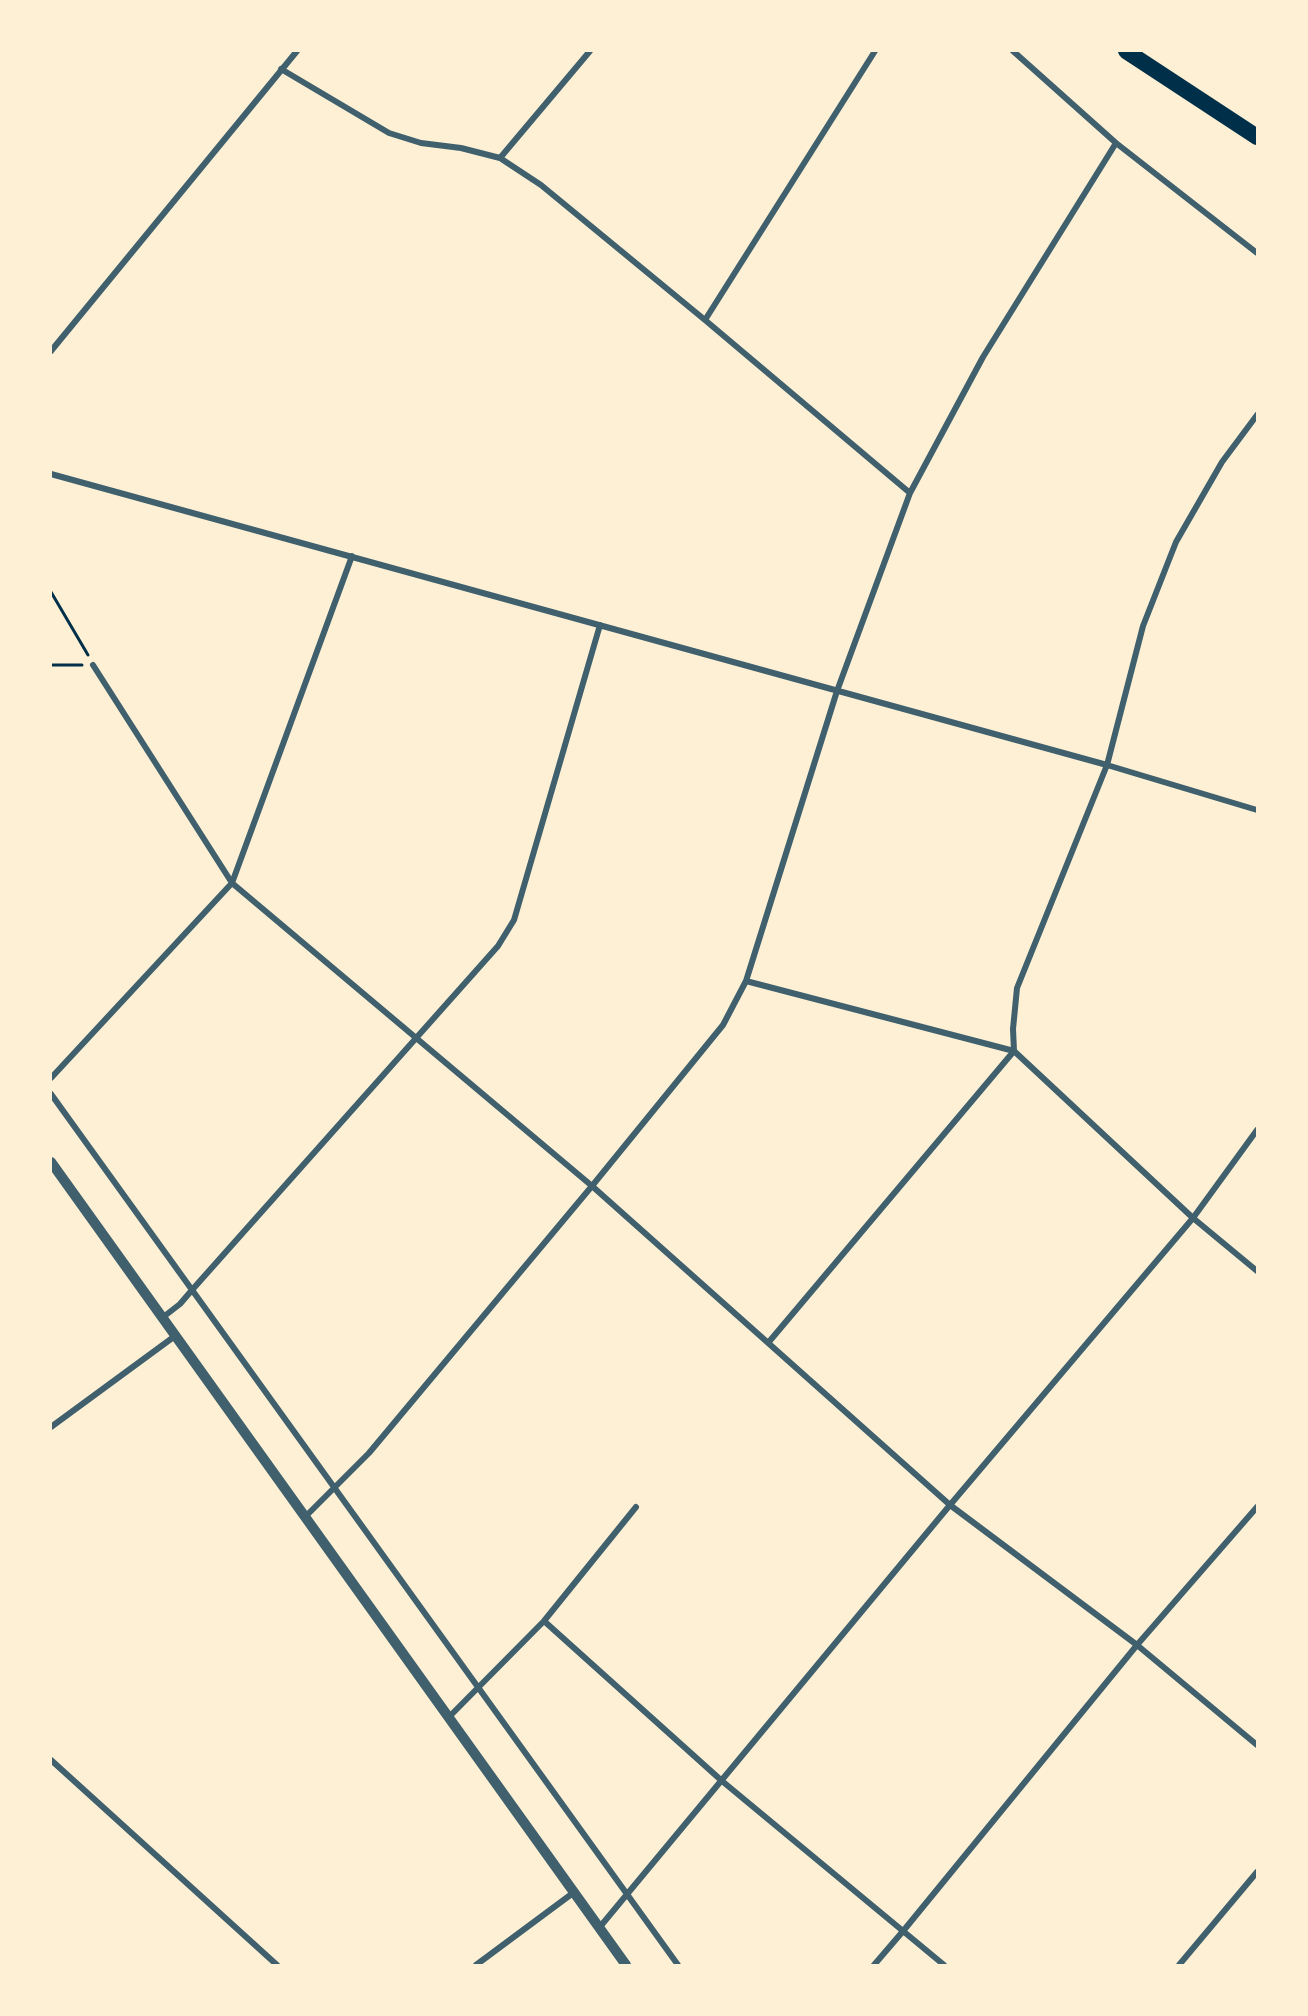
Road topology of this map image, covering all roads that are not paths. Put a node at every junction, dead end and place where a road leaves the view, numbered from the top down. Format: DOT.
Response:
graph roads {
  1 [pos="297,51"];
  2 [pos="590,51"];
  3 [pos="876,51"];
  4 [pos="1014,51"];
  5 [pos="1126,51"];
  6 [pos="281,69"];
  7 [pos="1257,137"];
  8 [pos="1116,143"];
  9 [pos="500,158"];
  10 [pos="1257,253"];
  11 [pos="705,320"];
  12 [pos="51,351"];
  13 [pos="1257,416"];
  14 [pos="51,474"];
  15 [pos="910,494"];
  16 [pos="352,556"];
  17 [pos="600,625"];
  18 [pos="93,664"];
  19 [pos="837,691"];
  20 [pos="1107,765"];
  21 [pos="1257,810"];
  22 [pos="232,883"];
  23 [pos="746,981"];
  24 [pos="417,1039"];
  25 [pos="1014,1051"];
  26 [pos="51,1078"];
  27 [pos="51,1094"];
  28 [pos="1257,1130"];
  29 [pos="51,1162"];
  30 [pos="592,1186"];
  31 [pos="1193,1218"];
  32 [pos="1257,1271"];
  33 [pos="192,1290"];
  34 [pos="162,1318"];
  35 [pos="175,1336"];
  36 [pos="768,1343"];
  37 [pos="51,1426"];
  38 [pos="334,1488"];
  39 [pos="950,1505"];
  40 [pos="636,1507"];
  41 [pos="1257,1507"];
  42 [pos="306,1516"];
  43 [pos="544,1621"];
  44 [pos="1137,1645"];
  45 [pos="479,1687"];
  46 [pos="449,1717"];
  47 [pos="1257,1745"];
  48 [pos="51,1760"];
  49 [pos="722,1781"];
  50 [pos="1257,1872"];
  51 [pos="573,1893"];
  52 [pos="627,1894"];
  53 [pos="599,1928"];
  54 [pos="904,1930"];
  55 [pos="277,1965"];
  56 [pos="476,1965"];
  57 [pos="626,1965"];
  58 [pos="678,1965"];
  59 [pos="874,1965"];
  60 [pos="944,1965"];
  61 [pos="1179,1965"];
  1 -- 6 [label="street"];
  2 -- 9 [label="street"];
  3 -- 11 [label="street"];
  4 -- 8 [label="street"];
  5 -- 7 [label="highway"];
  6 -- 9 [label="street"];
  6 -- 12 [label="street"];
  8 -- 10 [label="street"];
  8 -- 15 [label="street"];
  9 -- 11 [label="street"];
  11 -- 15 [label="street"];
  13 -- 20 [label="street"];
  14 -- 16 [label="street"];
  15 -- 19 [label="street"];
  16 -- 17 [label="street"];
  16 -- 22 [label="street"];
  17 -- 19 [label="street"];
  17 -- 24 [label="street"];
  18 -- 22 [label="street"];
  19 -- 20 [label="street"];
  19 -- 23 [label="street"];
  20 -- 21 [label="street"];
  20 -- 25 [label="street"];
  22 -- 24 [label="street"];
  22 -- 26 [label="street"];
  23 -- 25 [label="street"];
  23 -- 30 [label="street"];
  24 -- 30 [label="street"];
  24 -- 33 [label="street"];
  25 -- 31 [label="street"];
  25 -- 36 [label="street"];
  27 -- 33 [label="street"];
  28 -- 31 [label="street"];
  29 -- 34 [label="street"];
  30 -- 36 [label="street"];
  30 -- 38 [label="street"];
  31 -- 32 [label="street"];
  31 -- 39 [label="street"];
  33 -- 34 [label="street"];
  33 -- 38 [label="street"];
  34 -- 35 [label="street"];
  35 -- 37 [label="street"];
  35 -- 42 [label="street"];
  36 -- 39 [label="street"];
  38 -- 42 [label="street"];
  38 -- 45 [label="street"];
  39 -- 44 [label="street"];
  39 -- 49 [label="street"];
  40 -- 43 [label="street"];
  41 -- 44 [label="street"];
  42 -- 46 [label="street"];
  43 -- 45 [label="street"];
  43 -- 49 [label="street"];
  44 -- 47 [label="street"];
  44 -- 54 [label="street"];
  45 -- 46 [label="street"];
  45 -- 52 [label="street"];
  46 -- 51 [label="street"];
  48 -- 55 [label="street"];
  49 -- 52 [label="street"];
  49 -- 54 [label="street"];
  50 -- 61 [label="street"];
  51 -- 53 [label="street"];
  51 -- 56 [label="street"];
  52 -- 53 [label="street"];
  52 -- 58 [label="street"];
  53 -- 57 [label="street"];
  54 -- 59 [label="street"];
  54 -- 60 [label="street"];
}
